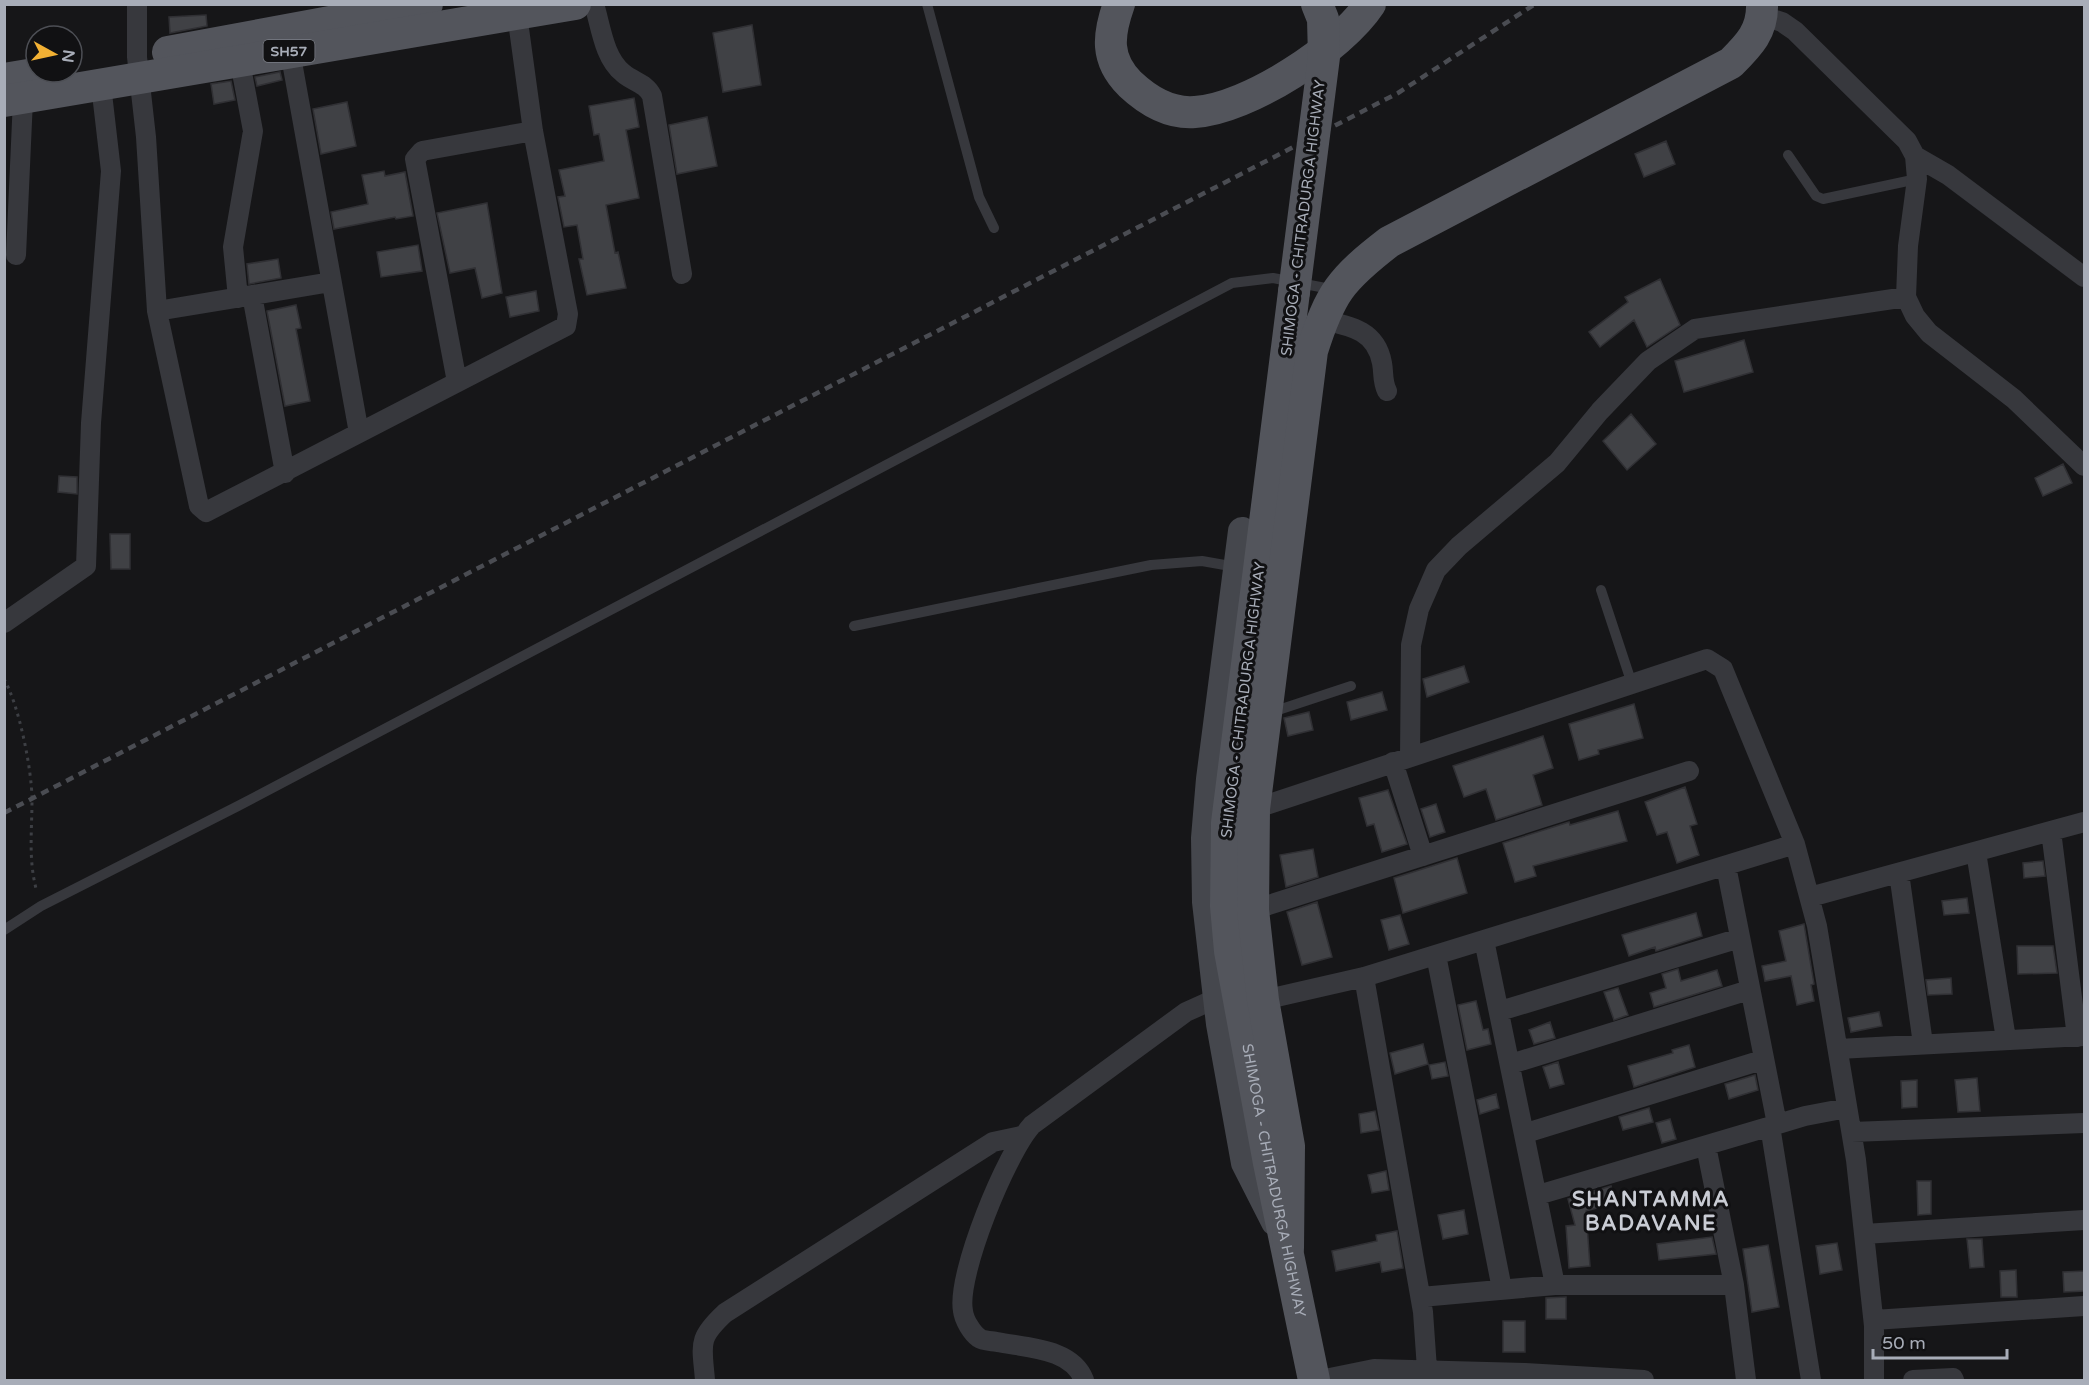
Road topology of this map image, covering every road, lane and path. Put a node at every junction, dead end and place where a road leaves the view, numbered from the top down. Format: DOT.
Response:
graph roads {
  1 [pos="137,4"];
  2 [pos="427,4"];
  3 [pos="575,4"];
  4 [pos="594,4"];
  5 [pos="927,4"];
  6 [pos="1119,4"];
  7 [pos="1317,4"];
  8 [pos="1370,4"];
  9 [pos="1762,10"];
  10 [pos="518,14"];
  11 [pos="290,51"];
  12 [pos="240,62"];
  13 [pos="84,68"];
  14 [pos="138,68"];
  15 [pos="26,84"];
  16 [pos="101,85"];
  17 [pos="11,93"];
  18 [pos="533,130"];
  19 [pos="1788,155"];
  20 [pos="1915,156"];
  21 [pos="1917,180"];
  22 [pos="993,228"];
  23 [pos="16,255"];
  24 [pos="682,274"];
  25 [pos="2085,276"];
  26 [pos="331,282"];
  27 [pos="1336,290"];
  28 [pos="245,296"];
  29 [pos="1906,297"];
  30 [pos="157,311"];
  31 [pos="1322,320"];
  32 [pos="457,382"];
  33 [pos="1387,391"];
  34 [pos="359,433"];
  35 [pos="2085,466"];
  36 [pos="285,474"];
  37 [pos="1242,531"];
  38 [pos="1238,568"];
  39 [pos="1601,590"];
  40 [pos="4,623"];
  41 [pos="854,626"];
  42 [pos="4,679"];
  43 [pos="1632,684"];
  44 [pos="1351,686"];
  45 [pos="1266,714"];
  46 [pos="1401,759"];
  47 [pos="1689,771"];
  48 [pos="1254,809"];
  49 [pos="2085,822"];
  50 [pos="2051,831"];
  51 [pos="1796,844"];
  52 [pos="1976,852"];
  53 [pos="1423,856"];
  54 [pos="1725,866"];
  55 [pos="1899,873"];
  56 [pos="1810,897"];
  57 [pos="41,906"];
  58 [pos="1253,910"];
  59 [pos="4,930"];
  60 [pos="1740,938"];
  61 [pos="1484,940"];
  62 [pos="1436,955"];
  63 [pos="1364,977"];
  64 [pos="1749,990"];
  65 [pos="1216,998"];
  66 [pos="1263,1000"];
  67 [pos="1500,1011"];
  68 [pos="2081,1036"];
  69 [pos="2006,1040"];
  70 [pos="1923,1044"];
  71 [pos="1838,1049"];
  72 [pos="1762,1060"];
  73 [pos="1511,1064"];
  74 [pos="1847,1108"];
  75 [pos="2085,1123"];
  76 [pos="1773,1125"];
  77 [pos="1852,1132"];
  78 [pos="1526,1133"];
  79 [pos="1021,1137"];
  80 [pos="1706,1146"];
  81 [pos="1538,1195"];
  82 [pos="2085,1220"];
  83 [pos="1864,1233"];
  84 [pos="1288,1248"];
  85 [pos="1555,1285"];
  86 [pos="1734,1285"];
  87 [pos="1502,1289"];
  88 [pos="1421,1297"];
  89 [pos="2085,1306"];
  90 [pos="1874,1320"];
  91 [pos="1426,1369"];
  92 [pos="1464,1376"];
  93 [pos="1525,1377"];
  94 [pos="705,1380"];
  95 [pos="1084,1380"];
  96 [pos="1314,1380"];
  97 [pos="1320,1380"];
  98 [pos="1644,1380"];
  99 [pos="1746,1380"];
  100 [pos="1811,1380"];
  101 [pos="1874,1380"];
  102 [pos="1913,1380"];
  103 [pos="1954,1380"];
  1 -- 14 [label="street"];
  2 -- 14 [label="main road, SH57"];
  3 -- 10 [label="main road, SH57"];
  4 -- 24 [label="street"];
  5 -- 22 [label="lane"];
  6 -- 8 [label="main road, SHIMOGA - CHITRADURGA HIGHWAY"];
  7 -- 84 [label="main road, SHIMOGA - CHITRADURGA HIGHWAY, bridge"];
  9 -- 20 [label="street"];
  9 -- 27 [label="main road"];
  10 -- 11 [label="main road, SH57"];
  10 -- 18 [label="street"];
  11 -- 12 [label="main road, SH57"];
  11 -- 26 [label="street"];
  12 -- 14 [label="main road, SH57"];
  12 -- 28 [label="street"];
  13 -- 14 [label="main road, SH57"];
  14 -- 16 [label="main road, SH57"];
  14 -- 30 [label="street"];
  15 -- 17 [label="main road"];
  16 -- 17 [label="main road, SH57"];
  16 -- 40 [label="street"];
  17 -- 23 [label="street"];
  18 -- 32 [label="street"];
  18 -- 32 [label="street"];
  19 -- 21 [label="lane"];
  20 -- 21 [label="street"];
  20 -- 25 [label="street"];
  21 -- 29 [label="street"];
  26 -- 28 [label="street"];
  26 -- 34 [label="street"];
  27 -- 31 [label="main road"];
  27 -- 57 [label="lane"];
  28 -- 30 [label="street"];
  28 -- 36 [label="street"];
  29 -- 35 [label="street"];
  29 -- 46 [label="street"];
  30 -- 36 [label="street"];
  31 -- 33 [label="street"];
  31 -- 45 [label="main road"];
  32 -- 34 [label="street"];
  34 -- 36 [label="street"];
  37 -- 38 [label="street"];
  38 -- 41 [label="lane"];
  38 -- 65 [label="street"];
  39 -- 43 [label="lane"];
  42 -- 57 [label="path"];
  43 -- 46 [label="street"];
  43 -- 51 [label="street"];
  44 -- 45 [label="lane"];
  45 -- 48 [label="main road"];
  46 -- 48 [label="street"];
  46 -- 53 [label="street"];
  47 -- 53 [label="street"];
  48 -- 58 [label="main road"];
  49 -- 50 [label="street"];
  50 -- 52 [label="street"];
  50 -- 68 [label="street"];
  51 -- 54 [label="street"];
  51 -- 56 [label="street"];
  52 -- 55 [label="street"];
  52 -- 69 [label="street"];
  53 -- 58 [label="street"];
  54 -- 60 [label="street"];
  54 -- 61 [label="street"];
  55 -- 56 [label="street"];
  55 -- 70 [label="street"];
  56 -- 71 [label="street"];
  57 -- 59 [label="lane"];
  58 -- 66 [label="main road"];
  60 -- 64 [label="street"];
  60 -- 67 [label="street"];
  61 -- 62 [label="street"];
  61 -- 67 [label="street"];
  62 -- 63 [label="street"];
  62 -- 87 [label="street"];
  63 -- 66 [label="street"];
  63 -- 88 [label="street"];
  64 -- 72 [label="street"];
  64 -- 73 [label="street"];
  65 -- 79 [label="street"];
  65 -- 84 [label="street"];
  66 -- 84 [label="main road"];
  67 -- 73 [label="street"];
  68 -- 69 [label="street"];
  69 -- 70 [label="street"];
  70 -- 71 [label="street"];
  71 -- 74 [label="street"];
  72 -- 76 [label="street"];
  72 -- 78 [label="street"];
  73 -- 78 [label="street"];
  74 -- 76 [label="street"];
  74 -- 77 [label="street"];
  75 -- 77 [label="street"];
  76 -- 80 [label="street"];
  76 -- 100 [label="street"];
  77 -- 83 [label="street"];
  78 -- 81 [label="street"];
  79 -- 94 [label="street"];
  79 -- 95 [label="street"];
  80 -- 81 [label="street"];
  80 -- 86 [label="street"];
  81 -- 85 [label="street"];
  82 -- 83 [label="street"];
  83 -- 90 [label="street"];
  84 -- 96 [label="main road, SHIMOGA - CHITRADURGA HIGHWAY"];
  85 -- 86 [label="street"];
  85 -- 87 [label="street"];
  86 -- 99 [label="street"];
  87 -- 88 [label="street"];
  88 -- 91 [label="street"];
  89 -- 90 [label="street"];
  90 -- 101 [label="street"];
  91 -- 92 [label="street"];
  91 -- 97 [label="street"];
  92 -- 93 [label="street"];
  93 -- 98 [label="street"];
  102 -- 103 [label="street"];
}
